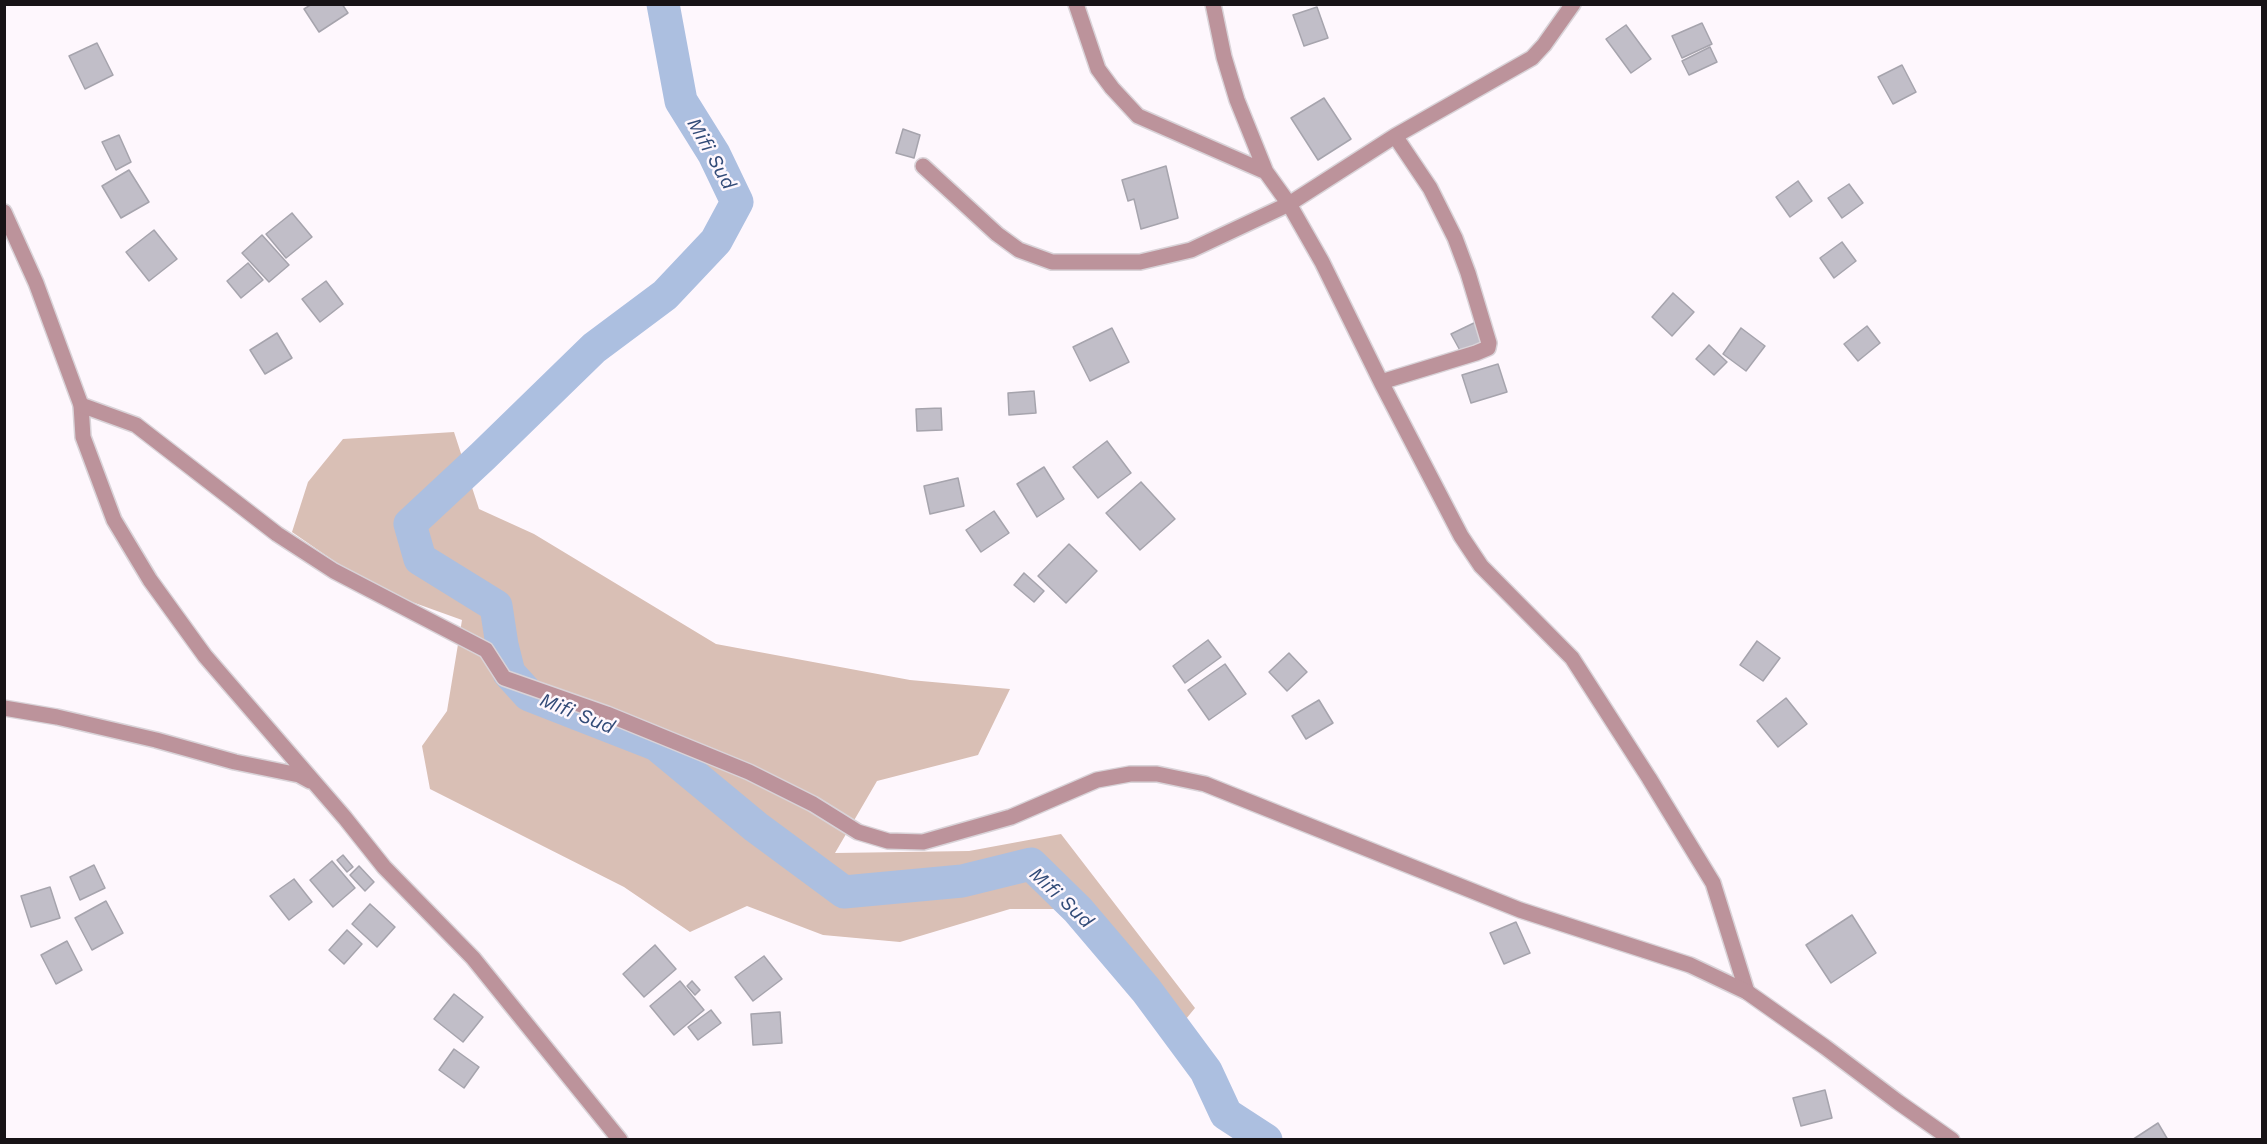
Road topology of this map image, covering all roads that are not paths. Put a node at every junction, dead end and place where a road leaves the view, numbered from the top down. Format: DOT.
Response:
graph roads {
  1 [pos="1076,4"];
  2 [pos="1213,4"];
  3 [pos="1573,4"];
  4 [pos="1395,136"];
  5 [pos="923,166"];
  6 [pos="1266,172"];
  7 [pos="1289,204"];
  8 [pos="4,212"];
  9 [pos="1381,382"];
  10 [pos="81,405"];
  11 [pos="4,708"];
  12 [pos="316,785"];
  13 [pos="1747,992"];
  14 [pos="620,1140"];
  15 [pos="1952,1140"];
  1 -- 6 [label="street"];
  2 -- 6 [label="street"];
  3 -- 4 [label="street"];
  4 -- 7 [label="street"];
  4 -- 9 [label="street"];
  5 -- 7 [label="street"];
  6 -- 7 [label="street"];
  7 -- 9 [label="street"];
  8 -- 10 [label="street"];
  9 -- 13 [label="street"];
  10 -- 12 [label="street"];
  10 -- 13 [label="street"];
  11 -- 12 [label="street"];
  12 -- 14 [label="street"];
  13 -- 15 [label="street"];
}
